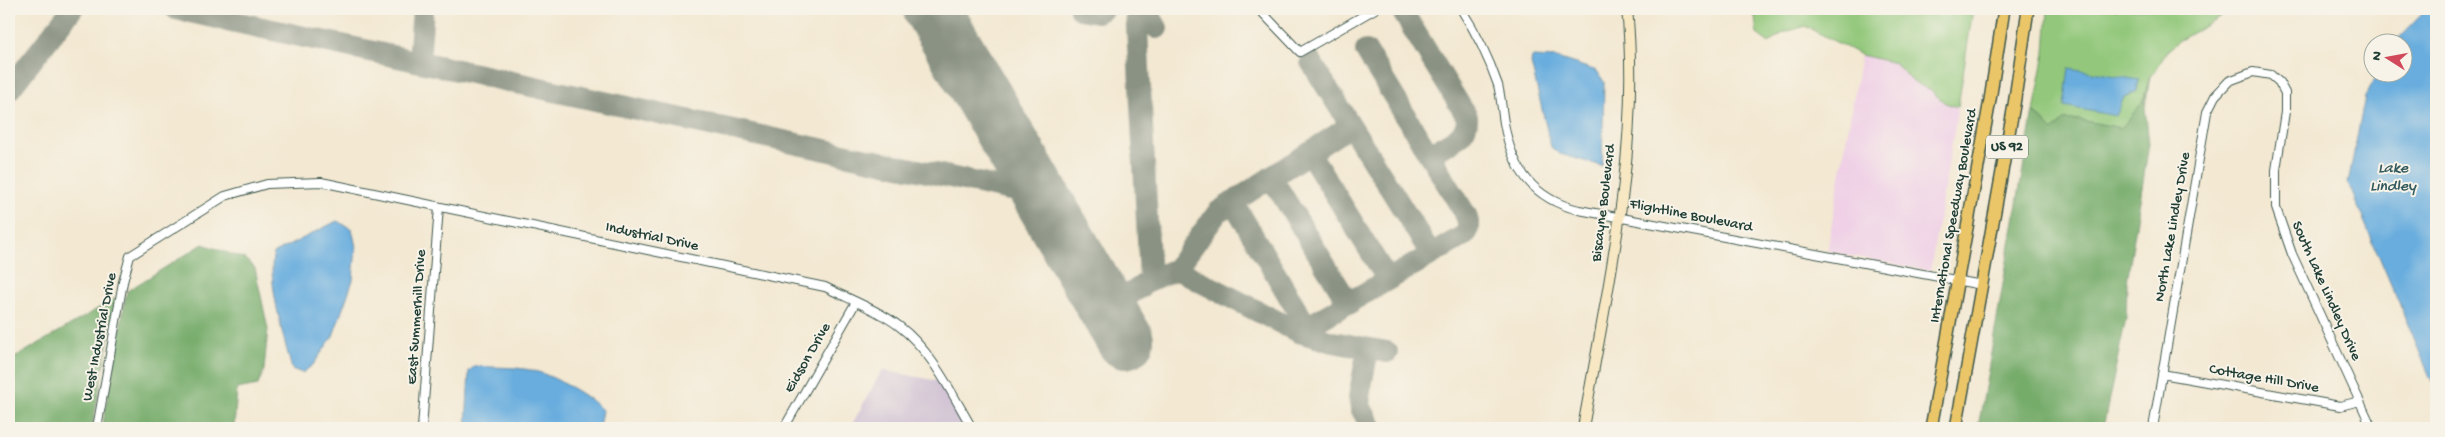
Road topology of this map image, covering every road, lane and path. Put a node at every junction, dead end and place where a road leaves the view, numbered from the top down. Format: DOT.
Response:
graph roads {
  1 [pos="1260,9"];
  2 [pos="1376,9"];
  3 [pos="1461,9"];
  4 [pos="1627,9"];
  5 [pos="2004,9"];
  6 [pos="2028,9"];
  7 [pos="2271,76"];
  8 [pos="267,184"];
  9 [pos="439,207"];
  10 [pos="1620,217"];
  11 [pos="1958,280"];
  12 [pos="1982,285"];
  13 [pos="856,302"];
  14 [pos="2162,374"];
  15 [pos="2360,401"];
  16 [pos="97,428"];
  17 [pos="422,428"];
  18 [pos="784,428"];
  19 [pos="972,428"];
  20 [pos="1583,428"];
  21 [pos="1931,428"];
  22 [pos="1956,428"];
  23 [pos="2153,428"];
  24 [pos="2372,428"];
  1 -- 2 [label="street"];
  3 -- 10 [label="street, Flightline Boulevard"];
  4 -- 10 [label="street, Biscayne Boulevard"];
  5 -- 11 [label="main road, International Speedway Boulevard / US 92"];
  6 -- 12 [label="main road, US 92"];
  7 -- 14 [label="street, North Lake Lindley Drive"];
  7 -- 15 [label="street, South Lake Lindley Drive"];
  8 -- 9 [label="street, Industrial Drive"];
  8 -- 16 [label="street, West Industrial Drive"];
  9 -- 13 [label="street, Industrial Drive"];
  9 -- 17 [label="street, East Summerhill Drive"];
  10 -- 11 [label="street, Flightline Boulevard"];
  10 -- 20 [label="street, Biscayne Boulevard"];
  11 -- 12 [label="street, Flightline Boulevard"];
  11 -- 21 [label="main road, International Speedway Boulevard / US 92"];
  12 -- 22 [label="main road, US 92"];
  13 -- 18 [label="street, Eidson Drive"];
  13 -- 19 [label="street, Industrial Drive"];
  14 -- 15 [label="street, Cottage Hill Drive"];
  14 -- 23 [label="street, North Lake Lindley Drive"];
  15 -- 24 [label="street, South Lake Lindley Drive"];
}
